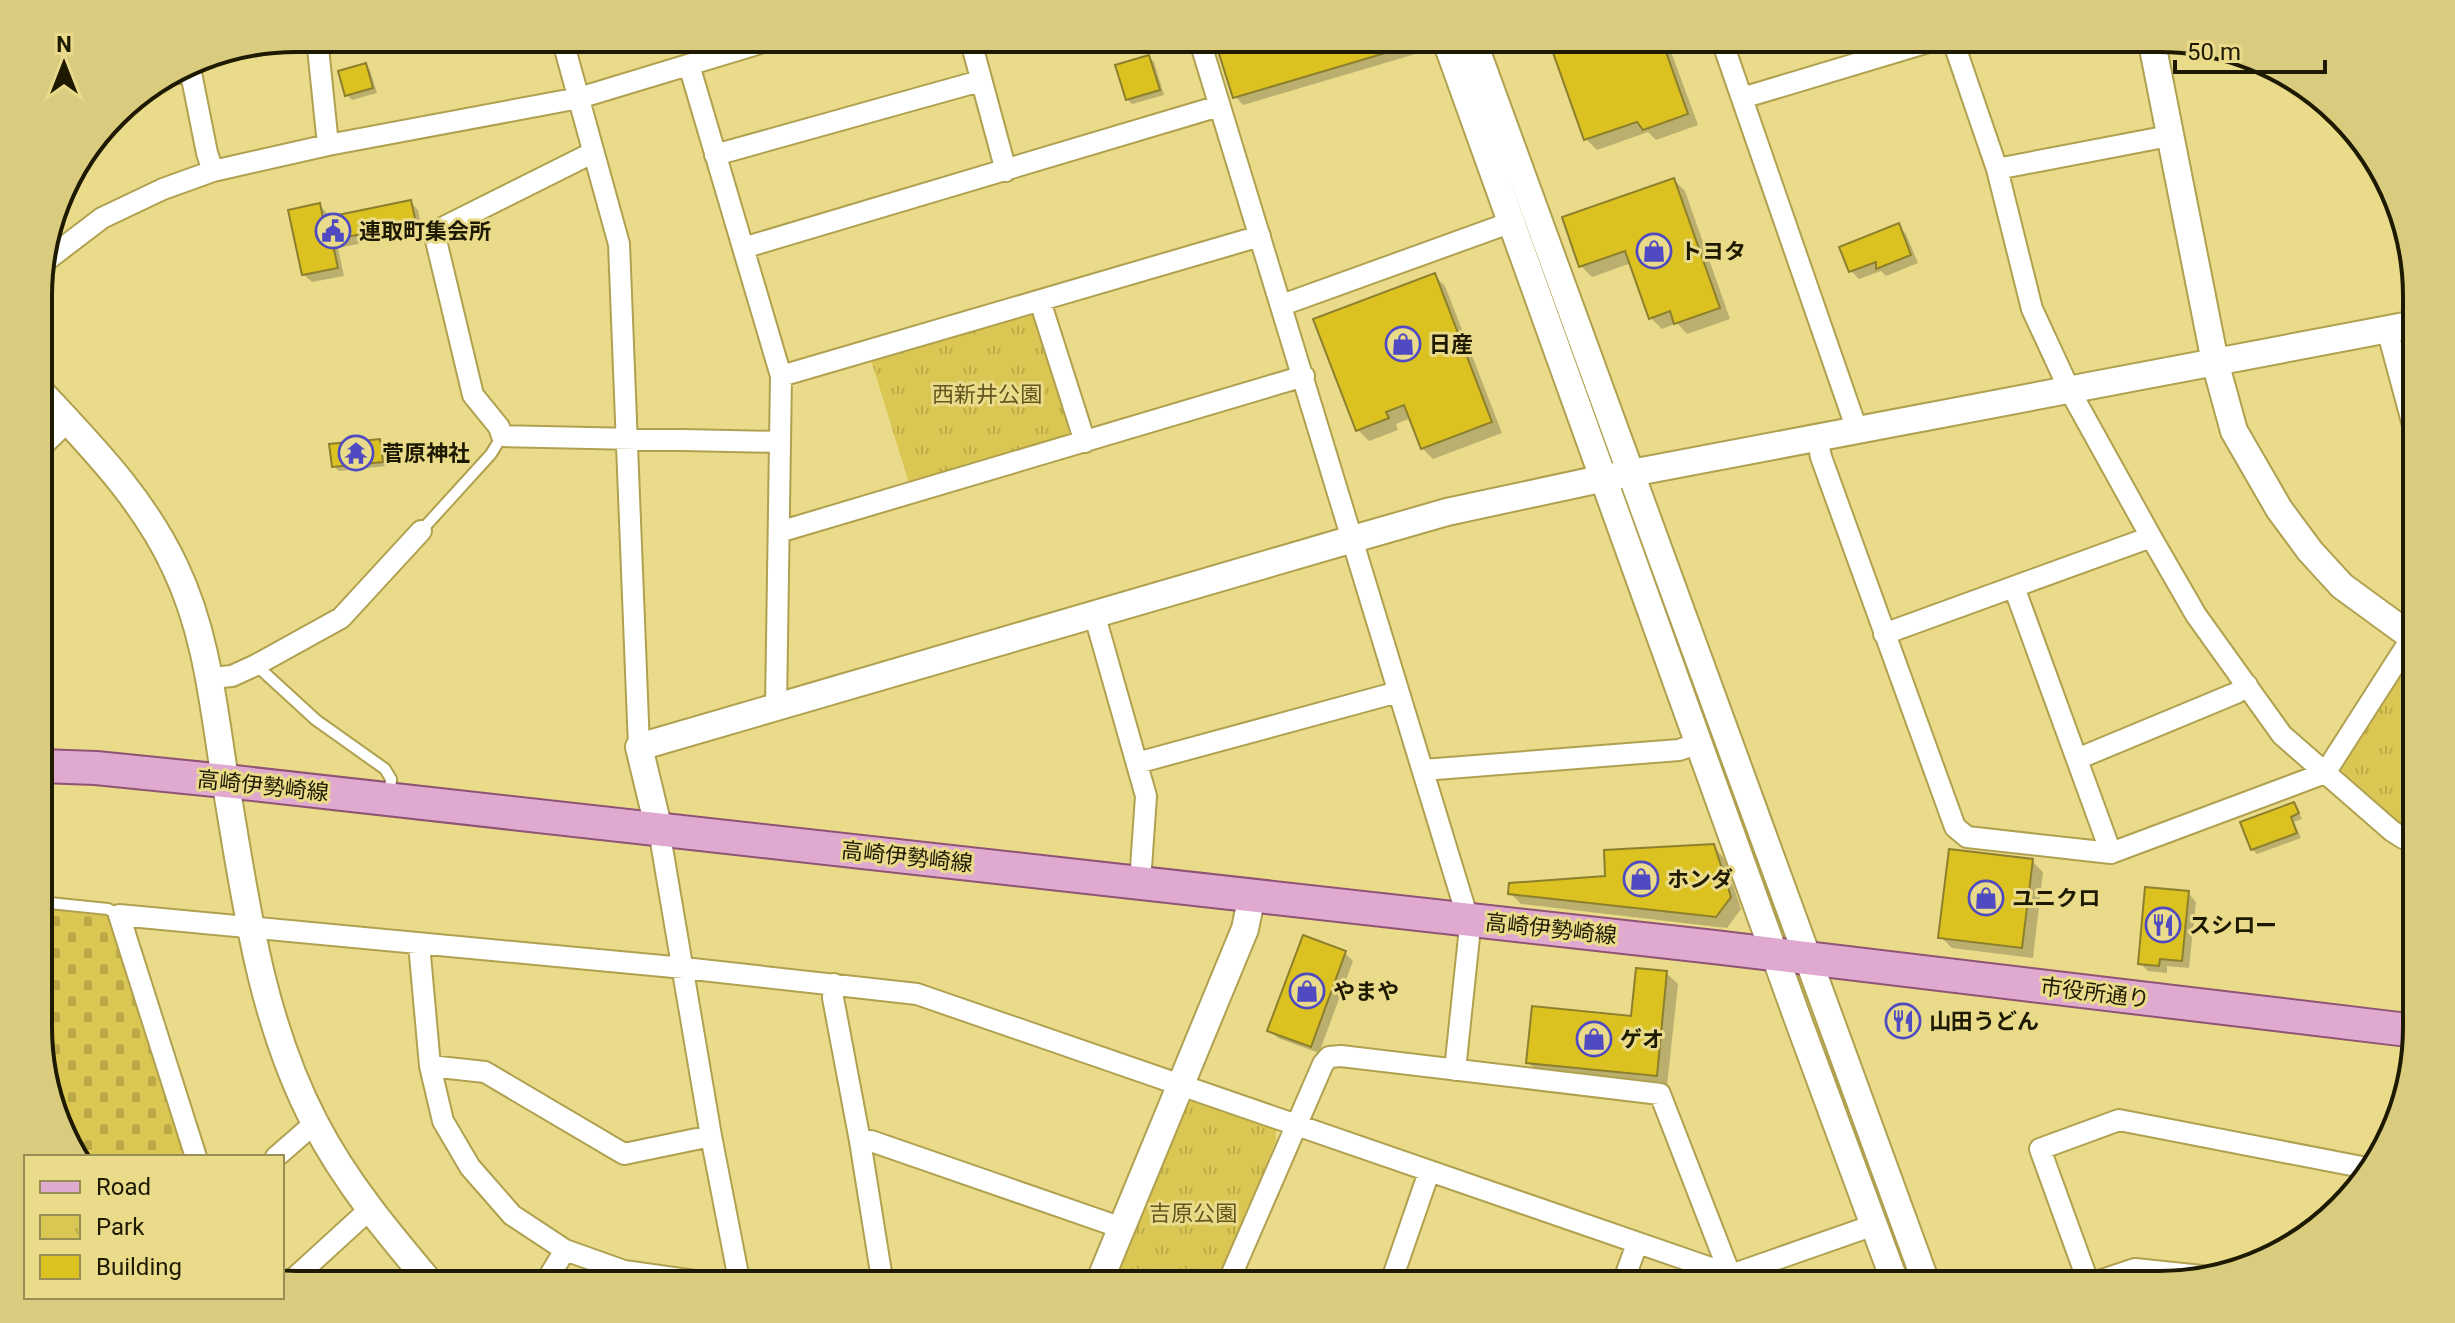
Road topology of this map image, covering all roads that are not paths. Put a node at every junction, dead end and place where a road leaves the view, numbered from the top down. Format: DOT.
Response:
graph roads {
  1 [pos="318,52"];
  2 [pos="566,52"];
  3 [pos="731,52"];
  4 [pos="973,52"];
  5 [pos="1203,52"];
  6 [pos="1450,52"];
  7 [pos="1477,52"];
  8 [pos="1726,52"];
  9 [pos="1895,52"];
  10 [pos="1957,52"];
  11 [pos="2154,52"];
  12 [pos="689,65"];
  13 [pos="186,78"];
  14 [pos="980,81"];
  15 [pos="579,98"];
  16 [pos="1742,98"];
  17 [pos="1219,106"];
  18 [pos="2169,136"];
  19 [pos="328,145"];
  20 [pos="592,153"];
  21 [pos="715,155"];
  22 [pos="1997,169"];
  23 [pos="213,171"];
  24 [pos="1006,171"];
  25 [pos="1512,222"];
  26 [pos="1260,236"];
  27 [pos="743,248"];
  28 [pos="56,253"];
  29 [pos="1040,301"];
  30 [pos="1282,305"];
  31 [pos="2403,326"];
  32 [pos="2387,329"];
  33 [pos="2215,362"];
  34 [pos="781,376"];
  35 [pos="1304,376"];
  36 [pos="2403,388"];
  37 [pos="2069,389"];
  38 [pos="53,405"];
  39 [pos="68,421"];
  40 [pos="1857,430"];
  41 [pos="53,436"];
  42 [pos="502,436"];
  43 [pos="1817,438"];
  44 [pos="625,440"];
  45 [pos="780,442"];
  46 [pos="1085,442"];
  47 [pos="1617,475"];
  48 [pos="421,531"];
  49 [pos="779,532"];
  50 [pos="2151,537"];
  51 [pos="1353,539"];
  52 [pos="2014,587"];
  53 [pos="1094,613"];
  54 [pos="2403,629"];
  55 [pos="1884,634"];
  56 [pos="2403,654"];
  57 [pos="256,665"];
  58 [pos="210,678"];
  59 [pos="2247,685"];
  60 [pos="1398,692"];
  61 [pos="776,708"];
  62 [pos="1699,743"];
  63 [pos="639,747"];
  64 [pos="2077,759"];
  65 [pos="1137,763"];
  66 [pos="52,766"];
  67 [pos="1423,770"];
  68 [pos="2325,773"];
  69 [pos="225,781"];
  70 [pos="390,800"];
  71 [pos="659,830"];
  72 [pos="2403,838"];
  73 [pos="2111,853"];
  74 [pos="1140,882"];
  75 [pos="1252,895"];
  76 [pos="52,903"];
  77 [pos="119,915"];
  78 [pos="1468,919"];
  79 [pos="249,925"];
  80 [pos="419,944"];
  81 [pos="1774,954"];
  82 [pos="1808,958"];
  83 [pos="684,968"];
  84 [pos="834,984"];
  85 [pos="2403,1029"];
  86 [pos="430,1066"];
  87 [pos="1455,1070"];
  88 [pos="1181,1086"];
  89 [pos="315,1123"];
  90 [pos="1299,1126"];
  91 [pos="711,1136"];
  92 [pos="860,1141"];
  93 [pos="195,1155"];
  94 [pos="278,1155"];
  95 [pos="2359,1166"];
  96 [pos="1429,1172"];
  97 [pos="370,1209"];
  98 [pos="1874,1225"];
  99 [pos="1122,1228"];
  100 [pos="1637,1244"];
  101 [pos="565,1250"];
  102 [pos="1395,1270"];
  103 [pos="1627,1270"];
  104 [pos="1706,1270"];
  105 [pos="1728,1270"];
  106 [pos="1751,1270"];
  107 [pos="1891,1270"];
  108 [pos="1922,1270"];
  109 [pos="2084,1270"];
  110 [pos="302,1271"];
  111 [pos="421,1271"];
  112 [pos="552,1271"];
  113 [pos="624,1271"];
  114 [pos="737,1271"];
  115 [pos="881,1271"];
  116 [pos="1104,1271"];
  117 [pos="1234,1271"];
  1 -- 19 [label="street"];
  2 -- 15 [label="street"];
  3 -- 12 [label="street"];
  4 -- 14 [label="street"];
  5 -- 17 [label="street"];
  6 -- 25 [label="street"];
  7 -- 47 [label="street"];
  8 -- 16 [label="street"];
  9 -- 16 [label="street"];
  10 -- 22 [label="street"];
  11 -- 18 [label="street"];
  12 -- 15 [label="street"];
  12 -- 21 [label="street"];
  13 -- 23 [label="street"];
  14 -- 21 [label="street"];
  14 -- 24 [label="street"];
  15 -- 19 [label="street"];
  15 -- 20 [label="street"];
  16 -- 40 [label="street"];
  17 -- 24 [label="street"];
  17 -- 26 [label="street"];
  18 -- 22 [label="street"];
  18 -- 33 [label="street"];
  19 -- 23 [label="street"];
  20 -- 42 [label="street"];
  20 -- 44 [label="street"];
  21 -- 27 [label="street"];
  22 -- 37 [label="street"];
  23 -- 28 [label="street"];
  24 -- 27 [label="street"];
  25 -- 30 [label="street"];
  25 -- 47 [label="street"];
  26 -- 29 [label="street"];
  26 -- 30 [label="street"];
  27 -- 34 [label="street"];
  29 -- 34 [label="street"];
  29 -- 46 [label="street"];
  30 -- 35 [label="street"];
  31 -- 32 [label="street"];
  32 -- 33 [label="street"];
  32 -- 36 [label="street"];
  33 -- 37 [label="street"];
  33 -- 54 [label="street"];
  34 -- 45 [label="street"];
  35 -- 46 [label="street"];
  35 -- 51 [label="street"];
  37 -- 40 [label="street"];
  37 -- 50 [label="street"];
  38 -- 39 [label="street"];
  39 -- 41 [label="street"];
  39 -- 58 [label="street"];
  40 -- 43 [label="street"];
  42 -- 44 [label="street"];
  42 -- 48 [label="lane"];
  43 -- 47 [label="street"];
  43 -- 55 [label="street"];
  44 -- 45 [label="street"];
  44 -- 63 [label="street"];
  45 -- 49 [label="street"];
  46 -- 49 [label="street"];
  47 -- 51 [label="street"];
  47 -- 62 [label="street"];
  47 -- 82 [label="street"];
  48 -- 57 [label="street"];
  49 -- 61 [label="street"];
  50 -- 52 [label="street"];
  50 -- 59 [label="street"];
  51 -- 53 [label="street"];
  51 -- 60 [label="street"];
  52 -- 55 [label="street"];
  52 -- 64 [label="street"];
  53 -- 61 [label="street"];
  53 -- 65 [label="street"];
  55 -- 73 [label="street"];
  56 -- 68 [label="street"];
  57 -- 58 [label="street"];
  57 -- 70 [label="lane"];
  58 -- 69 [label="street"];
  59 -- 64 [label="street"];
  59 -- 68 [label="street"];
  60 -- 65 [label="street"];
  60 -- 67 [label="street"];
  61 -- 63 [label="street"];
  62 -- 67 [label="street"];
  62 -- 81 [label="street"];
  63 -- 71 [label="street"];
  64 -- 73 [label="street"];
  65 -- 74 [label="street"];
  66 -- 69 [label="main road, 高崎伊勢崎線"];
  67 -- 78 [label="street"];
  68 -- 72 [label="street"];
  68 -- 73 [label="street"];
  69 -- 70 [label="main road, 高崎伊勢崎線"];
  69 -- 79 [label="street"];
  70 -- 71 [label="main road, 高崎伊勢崎線"];
  71 -- 74 [label="main road, 高崎伊勢崎線"];
  71 -- 83 [label="street"];
  74 -- 75 [label="main road, 高崎伊勢崎線"];
  75 -- 78 [label="main road, 高崎伊勢崎線"];
  75 -- 88 [label="street"];
  76 -- 77 [label="lane"];
  77 -- 79 [label="street"];
  77 -- 93 [label="street"];
  78 -- 81 [label="main road, 高崎伊勢崎線"];
  78 -- 87 [label="street"];
  79 -- 80 [label="street"];
  79 -- 89 [label="street"];
  80 -- 83 [label="street"];
  80 -- 86 [label="street"];
  81 -- 82 [label="main road, 市役所通り"];
  81 -- 98 [label="street"];
  82 -- 85 [label="main road, 市役所通り"];
  82 -- 108 [label="street"];
  83 -- 84 [label="street"];
  83 -- 91 [label="street"];
  84 -- 88 [label="street"];
  84 -- 92 [label="street"];
  86 -- 91 [label="street"];
  86 -- 101 [label="street"];
  87 -- 90 [label="street"];
  87 -- 105 [label="street"];
  88 -- 90 [label="street"];
  88 -- 99 [label="street"];
  89 -- 94 [label="street"];
  89 -- 97 [label="street"];
  90 -- 96 [label="street"];
  90 -- 117 [label="street"];
  91 -- 114 [label="street"];
  92 -- 99 [label="street"];
  92 -- 115 [label="street"];
  95 -- 109 [label="street"];
  96 -- 100 [label="street"];
  96 -- 102 [label="street"];
  97 -- 110 [label="street"];
  97 -- 111 [label="street"];
  98 -- 106 [label="street"];
  98 -- 107 [label="street"];
  99 -- 116 [label="street"];
  100 -- 103 [label="street"];
  100 -- 104 [label="street"];
  101 -- 112 [label="street"];
  101 -- 113 [label="street"];
}
